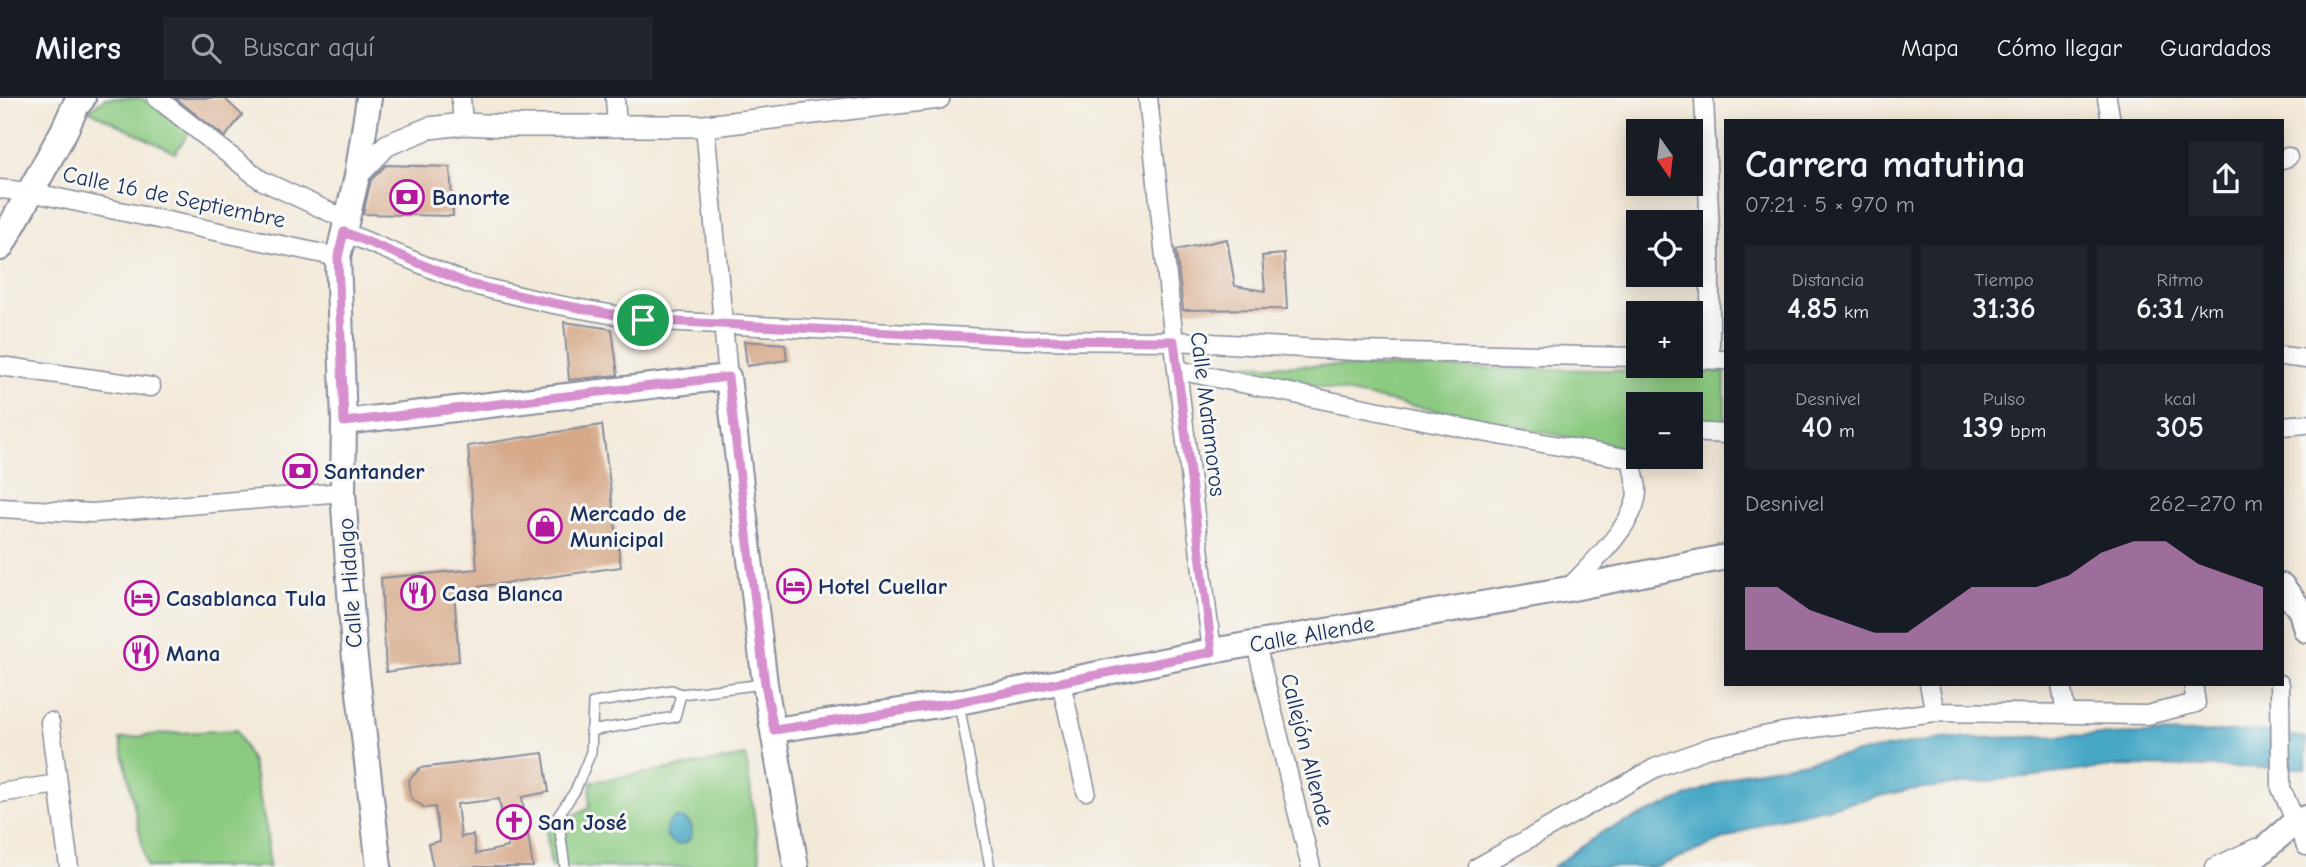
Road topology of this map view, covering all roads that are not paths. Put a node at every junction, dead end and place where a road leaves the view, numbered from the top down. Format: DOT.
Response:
graph roads {
  1 [pos="82,98"];
  2 [pos="157,98"];
  3 [pos="369,98"];
  4 [pos="461,98"];
  5 [pos="615,98"];
  6 [pos="939,98"];
  7 [pos="1148,98"];
  8 [pos="1704,98"];
  9 [pos="2107,98"];
  10 [pos="2111,119"];
  11 [pos="463,124"];
  12 [pos="705,126"];
  13 [pos="617,127"];
  14 [pos="357,176"];
  15 [pos="0,189"];
  16 [pos="30,192"];
  17 [pos="345,226"];
  18 [pos="1718,232"];
  19 [pos="0,247"];
  20 [pos="338,257"];
  21 [pos="722,325"];
  22 [pos="1174,341"];
  23 [pos="2284,356"];
  24 [pos="1626,358"];
  25 [pos="1718,359"];
  26 [pos="2306,359"];
  27 [pos="0,366"];
  28 [pos="1177,370"];
  29 [pos="728,377"];
  30 [pos="150,387"];
  31 [pos="344,422"];
  32 [pos="2306,424"];
  33 [pos="2284,426"];
  34 [pos="1703,433"];
  35 [pos="1724,434"];
  36 [pos="1626,452"];
  37 [pos="1635,469"];
  38 [pos="343,492"];
  39 [pos="0,509"];
  40 [pos="1724,557"];
  41 [pos="1568,589"];
  42 [pos="2284,589"];
  43 [pos="2304,619"];
  44 [pos="1256,645"];
  45 [pos="1212,652"];
  46 [pos="1061,683"];
  47 [pos="765,684"];
  48 [pos="1929,686"];
  49 [pos="2061,686"];
  50 [pos="2193,686"];
  51 [pos="2280,686"];
  52 [pos="681,694"];
  53 [pos="959,702"];
  54 [pos="1935,712"];
  55 [pos="2066,714"];
  56 [pos="50,722"];
  57 [pos="774,730"];
  58 [pos="590,731"];
  59 [pos="57,784"];
  60 [pos="1086,791"];
  61 [pos="0,793"];
  62 [pos="2293,826"];
  63 [pos="2306,846"];
  64 [pos="69,867"];
  65 [pos="379,867"];
  66 [pos="565,867"];
  67 [pos="796,867"];
  68 [pos="990,867"];
  69 [pos="1311,867"];
  70 [pos="1478,867"];
  71 [pos="2215,867"];
  72 [pos="2244,867"];
  1 -- 16 [label="main road"];
  2 -- 17 [label="street"];
  3 -- 14 [label="main road, Calle Hidalgo"];
  4 -- 11 [label="street"];
  5 -- 13 [label="street"];
  6 -- 12 [label="street"];
  7 -- 22 [label="street, Calle Matamoros"];
  8 -- 18 [label="street"];
  9 -- 10 [label="street"];
  11 -- 13 [label="street"];
  11 -- 14 [label="street"];
  12 -- 13 [label="street"];
  12 -- 21 [label="street"];
  14 -- 17 [label="main road, Calle Hidalgo"];
  15 -- 16 [label="street, Calle 16 de Septiembre"];
  16 -- 19 [label="main road"];
  16 -- 20 [label="street, Calle 16 de Septiembre"];
  17 -- 20 [label="main road, Calle Hidalgo"];
  17 -- 21 [label="street"];
  18 -- 25 [label="street"];
  20 -- 31 [label="main road, Calle Hidalgo"];
  21 -- 22 [label="street"];
  21 -- 29 [label="street"];
  22 -- 24 [label="street"];
  22 -- 28 [label="street, Calle Matamoros"];
  23 -- 26 [label="street"];
  27 -- 30 [label="street"];
  28 -- 36 [label="street"];
  28 -- 45 [label="street, Calle Matamoros"];
  29 -- 31 [label="main road"];
  29 -- 47 [label="main road"];
  31 -- 38 [label="main road, Calle Hidalgo"];
  32 -- 33 [label="street"];
  34 -- 35 [label="street"];
  37 -- 41 [label="street"];
  38 -- 39 [label="street"];
  38 -- 65 [label="main road, Calle Hidalgo"];
  40 -- 41 [label="main road, Calle Allende"];
  41 -- 44 [label="main road, Calle Allende"];
  42 -- 43 [label="main road"];
  44 -- 45 [label="main road, Calle Allende"];
  44 -- 69 [label="street, Callejón Allende"];
  45 -- 46 [label="main road, Calle Allende"];
  46 -- 53 [label="main road, Calle Allende"];
  46 -- 60 [label="street"];
  47 -- 52 [label="lane"];
  47 -- 57 [label="main road"];
  48 -- 54 [label="street"];
  49 -- 55 [label="street"];
  50 -- 55 [label="street"];
  51 -- 62 [label="street"];
  52 -- 58 [label="lane"];
  52 -- 58 [label="lane"];
  53 -- 57 [label="main road, Calle Allende"];
  53 -- 68 [label="lane"];
  54 -- 55 [label="street"];
  54 -- 70 [label="street"];
  56 -- 59 [label="street"];
  57 -- 67 [label="main road"];
  58 -- 66 [label="lane"];
  59 -- 61 [label="street"];
  59 -- 64 [label="street"];
  62 -- 63 [label="street"];
  62 -- 71 [label="street"];
  62 -- 72 [label="main road"];
}
